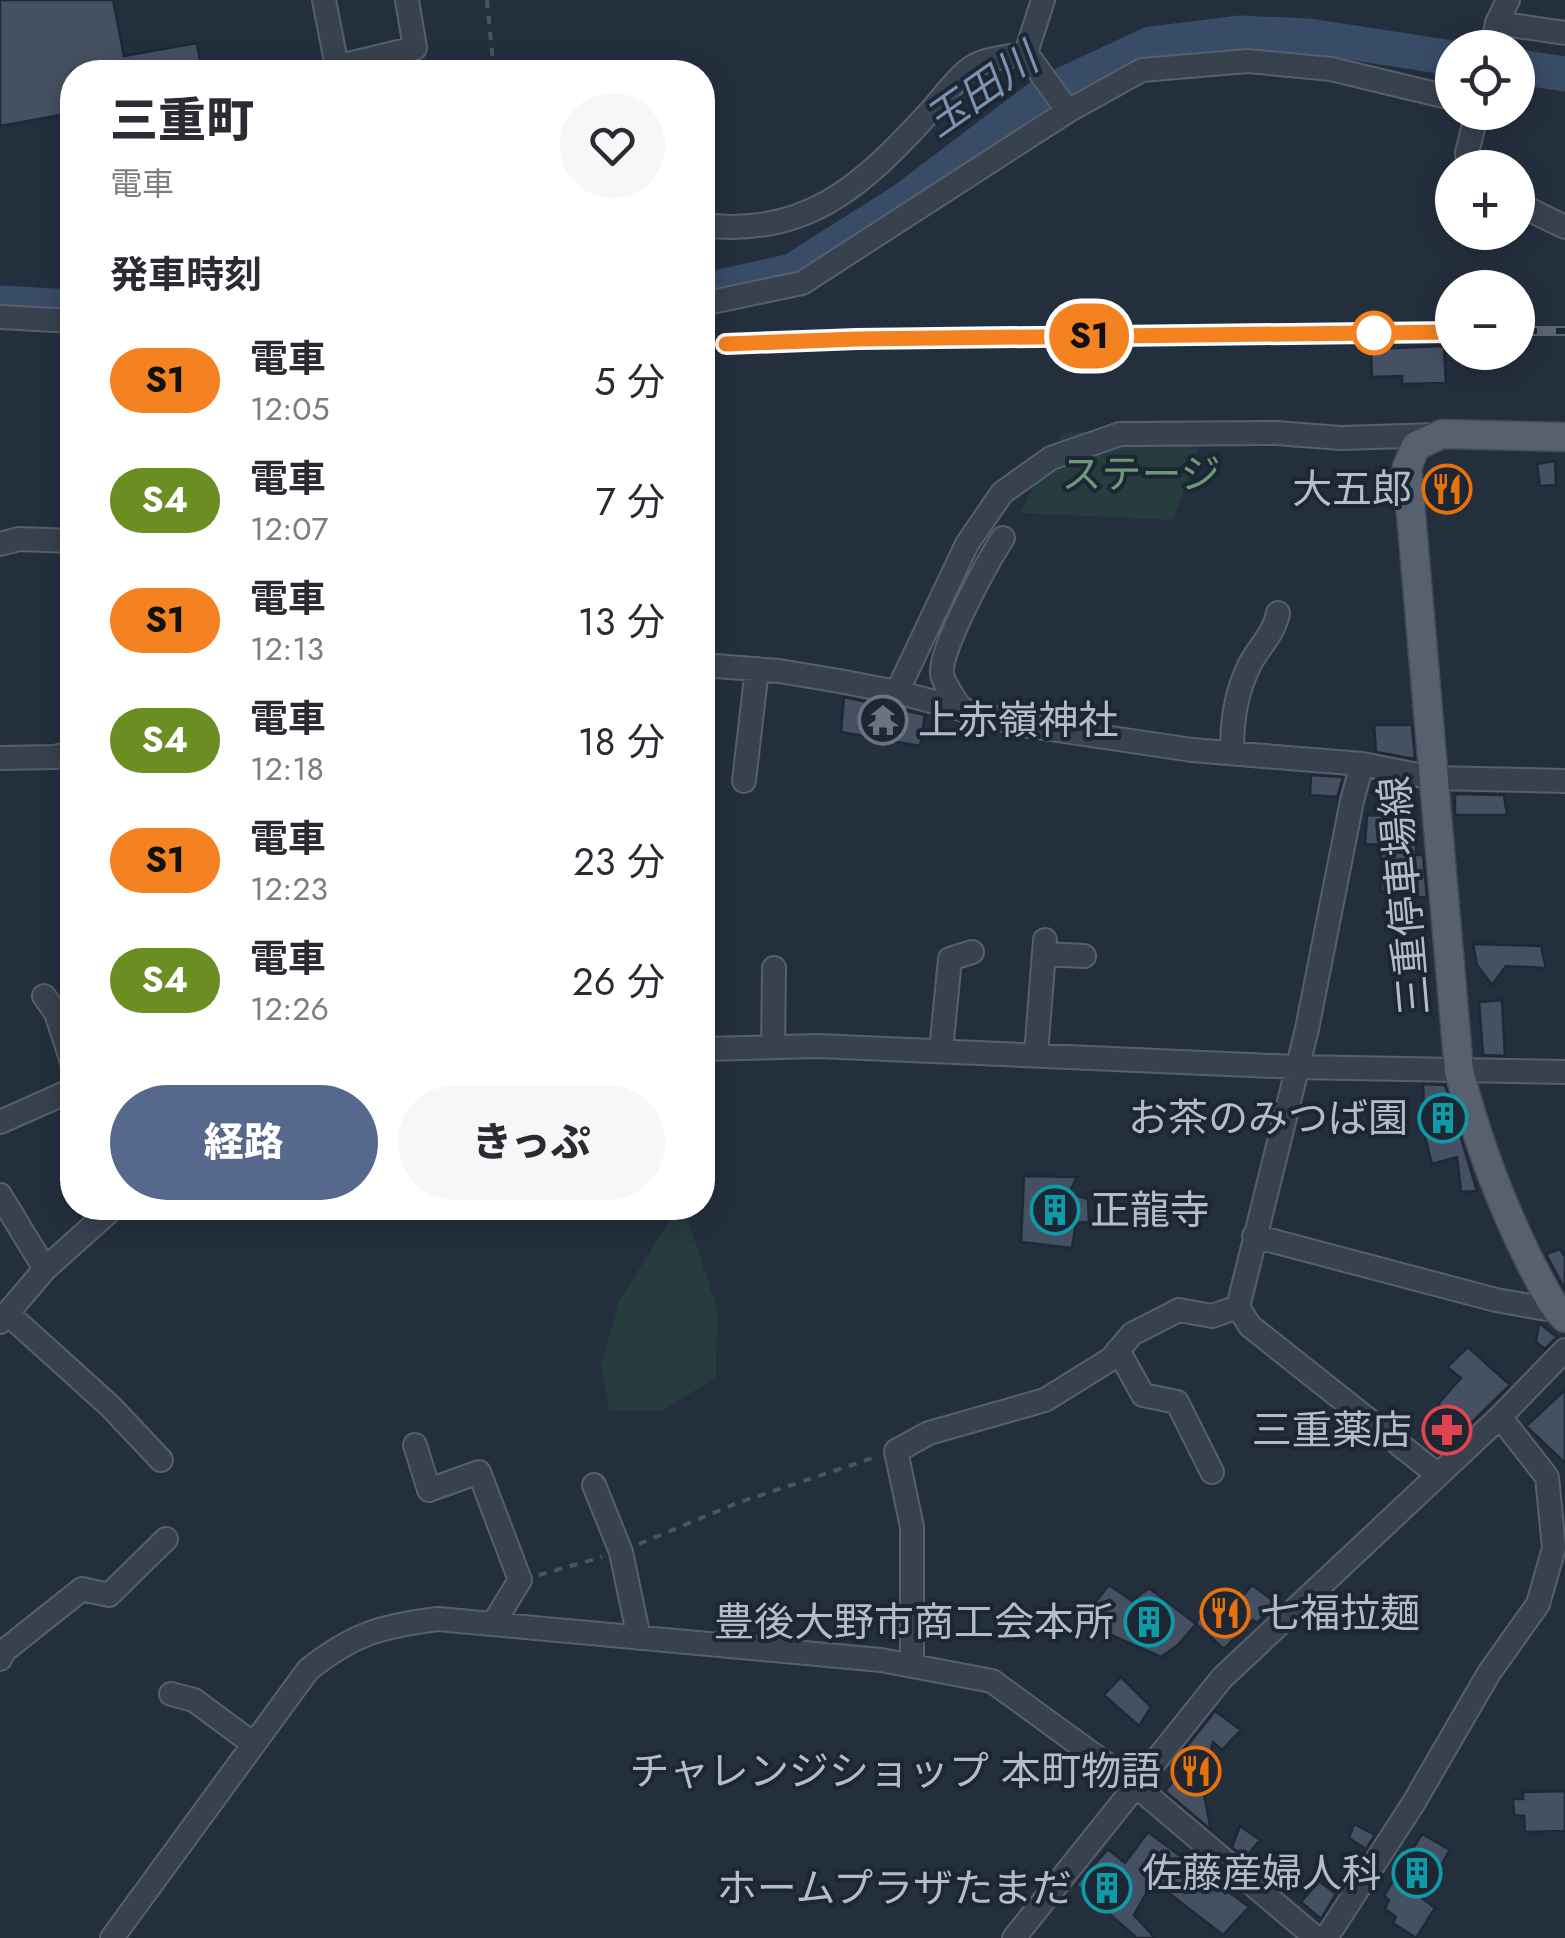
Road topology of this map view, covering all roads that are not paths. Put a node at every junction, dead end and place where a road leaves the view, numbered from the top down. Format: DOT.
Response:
graph roads {
  1 [pos="324,0"];
  2 [pos="407,0"];
  3 [pos="1043,0"];
  4 [pos="1508,0"];
  5 [pos="1494,26"];
  6 [pos="1565,33"];
  7 [pos="1028,55"];
  8 [pos="335,60"];
  9 [pos="372,60"];
  10 [pos="1435,94"];
  11 [pos="1066,107"];
  12 [pos="1535,212"];
  13 [pos="715,227"];
  14 [pos="1565,227"];
  15 [pos="715,301"];
  16 [pos="0,317"];
  17 [pos="60,320"];
  18 [pos="1442,434"];
  19 [pos="1565,437"];
  20 [pos="1002,538"];
  21 [pos="60,541"];
  22 [pos="0,544"];
  23 [pos="1278,613"];
  24 [pos="715,666"];
  25 [pos="756,670"];
  26 [pos="897,692"];
  27 [pos="961,709"];
  28 [pos="1232,753"];
  29 [pos="60,757"];
  30 [pos="0,758"];
  31 [pos="1362,764"];
  32 [pos="1433,778"];
  33 [pos="744,781"];
  34 [pos="1565,781"];
  35 [pos="972,952"];
  36 [pos="1084,956"];
  37 [pos="774,968"];
  38 [pos="44,996"];
  39 [pos="60,1025"];
  40 [pos="773,1048"];
  41 [pos="715,1049"];
  42 [pos="940,1050"];
  43 [pos="1036,1054"];
  44 [pos="1297,1067"];
  45 [pos="1459,1071"];
  46 [pos="1565,1072"];
  47 [pos="60,1095"];
  48 [pos="0,1122"];
  49 [pos="0,1195"];
  50 [pos="100,1220"];
  51 [pos="1254,1236"];
  52 [pos="46,1269"];
  53 [pos="1238,1307"];
  54 [pos="1561,1315"];
  55 [pos="4,1318"];
  56 [pos="1118,1350"];
  57 [pos="1565,1350"];
  58 [pos="1500,1418"];
  59 [pos="415,1445"];
  60 [pos="161,1460"];
  61 [pos="1212,1472"];
  62 [pos="1438,1475"];
  63 [pos="594,1485"];
  64 [pos="166,1539"];
  65 [pos="493,1624"];
  66 [pos="639,1638"];
  67 [pos="0,1659"];
  68 [pos="912,1665"];
  69 [pos="171,1694"];
  70 [pos="252,1743"];
  71 [pos="1135,1786"];
  72 [pos="112,1938"];
  73 [pos="1014,1938"];
  74 [pos="1316,1938"];
  75 [pos="1326,1938"];
  1 -- 8 [label="street"];
  2 -- 9 [label="street"];
  3 -- 7 [label="street"];
  4 -- 5 [label="street"];
  5 -- 6 [label="street"];
  7 -- 11 [label="street"];
  7 -- 13 [label="street"];
  10 -- 11 [label="street"];
  11 -- 15 [label="street"];
  12 -- 14 [label="street"];
  16 -- 17 [label="street"];
  18 -- 19 [label="main road"];
  18 -- 26 [label="street"];
  18 -- 32 [label="main road, 三重停車場線"];
  20 -- 27 [label="street"];
  21 -- 22 [label="street"];
  23 -- 28 [label="street"];
  24 -- 25 [label="street"];
  25 -- 26 [label="street"];
  25 -- 33 [label="street"];
  26 -- 27 [label="street"];
  27 -- 28 [label="street"];
  28 -- 31 [label="street"];
  29 -- 30 [label="street"];
  31 -- 32 [label="street"];
  31 -- 44 [label="street"];
  32 -- 34 [label="street"];
  32 -- 45 [label="main road, 三重停車場線"];
  35 -- 42 [label="street"];
  36 -- 43 [label="street"];
  37 -- 40 [label="street"];
  38 -- 39 [label="street"];
  40 -- 41 [label="street"];
  40 -- 42 [label="street"];
  42 -- 43 [label="street"];
  43 -- 44 [label="street"];
  44 -- 45 [label="street"];
  44 -- 51 [label="street"];
  45 -- 46 [label="street"];
  45 -- 54 [label="main road, 三重停車場線"];
  47 -- 48 [label="street"];
  49 -- 52 [label="street"];
  50 -- 52 [label="street"];
  51 -- 53 [label="street"];
  51 -- 54 [label="street"];
  52 -- 55 [label="street"];
  53 -- 56 [label="street"];
  53 -- 62 [label="street"];
  55 -- 60 [label="street"];
  56 -- 61 [label="street"];
  56 -- 68 [label="street"];
  57 -- 58 [label="street"];
  58 -- 62 [label="street"];
  58 -- 75 [label="street"];
  59 -- 65 [label="street"];
  62 -- 71 [label="street"];
  63 -- 66 [label="street"];
  64 -- 67 [label="street"];
  65 -- 66 [label="street"];
  65 -- 70 [label="street"];
  66 -- 68 [label="street"];
  68 -- 71 [label="street"];
  69 -- 70 [label="street"];
  70 -- 72 [label="street"];
  71 -- 73 [label="street"];
  71 -- 74 [label="street"];
}
